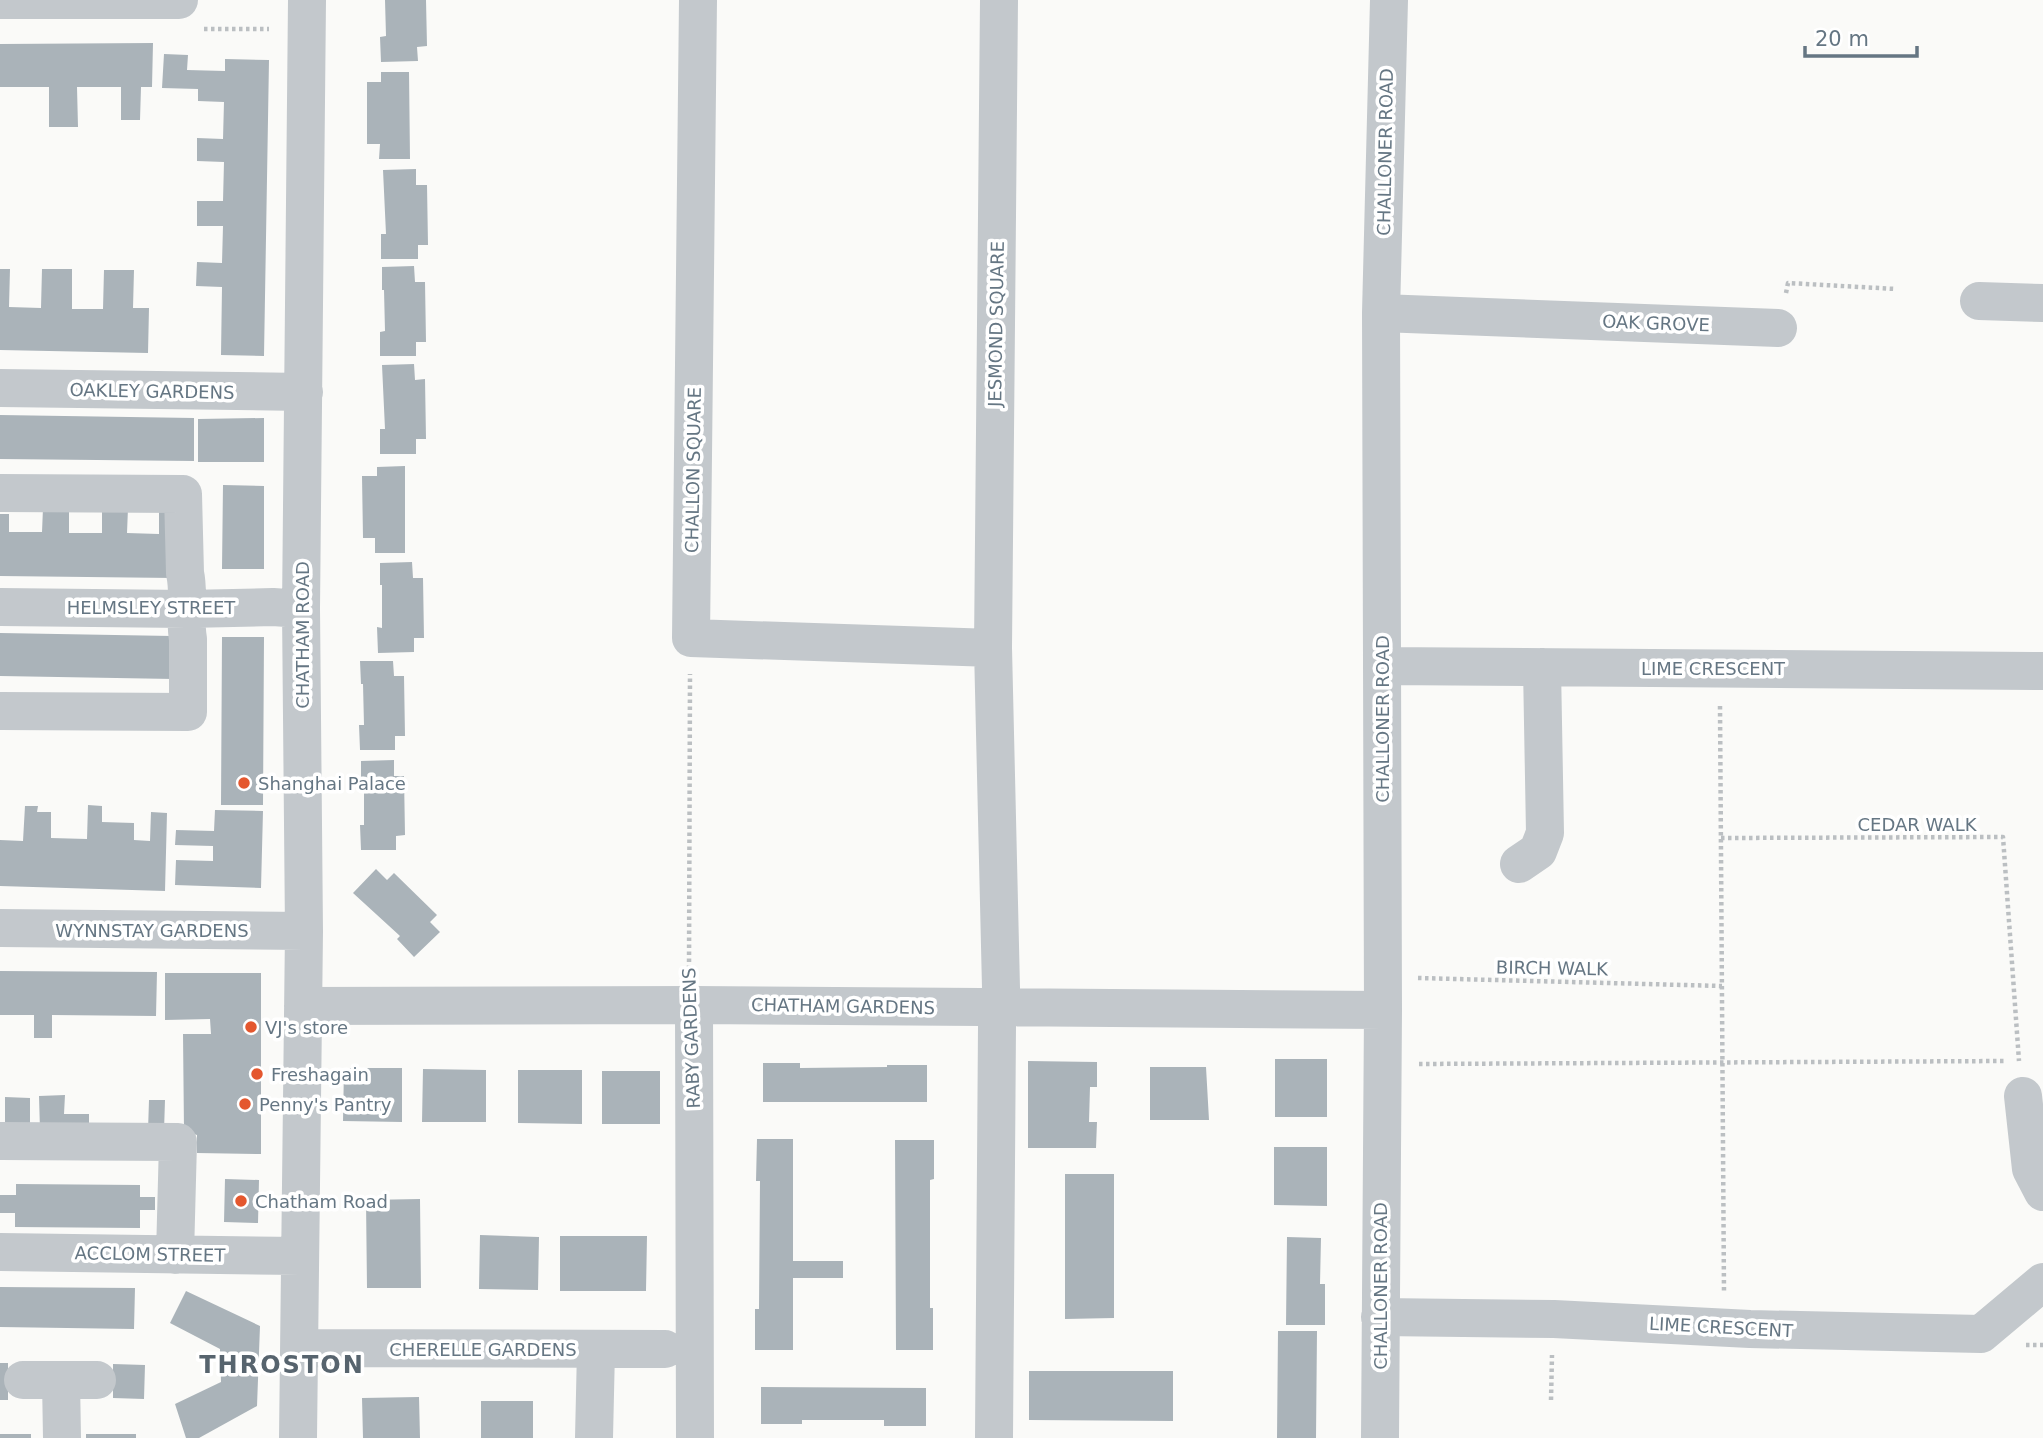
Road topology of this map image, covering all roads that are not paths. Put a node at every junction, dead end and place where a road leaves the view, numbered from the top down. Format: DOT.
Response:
graph roads {
  1 [pos="180,0"];
  2 [pos="307,0"];
  3 [pos="698,0"];
  4 [pos="999,0"];
  5 [pos="1389,0"];
  6 [pos="0,1"];
  7 [pos="1979,302"];
  8 [pos="2043,303"];
  9 [pos="1381,313"];
  10 [pos="1778,327"];
  11 [pos="0,388"];
  12 [pos="304,392"];
  13 [pos="0,493"];
  14 [pos="0,607"];
  15 [pos="187,609"];
  16 [pos="301,609"];
  17 [pos="993,648"];
  18 [pos="1382,666"];
  19 [pos="1542,667"];
  20 [pos="2043,671"];
  21 [pos="0,711"];
  22 [pos="1519,864"];
  23 [pos="0,929"];
  24 [pos="304,931"];
  25 [pos="1383,994"];
  26 [pos="694,1005"];
  27 [pos="303,1006"];
  28 [pos="998,1008"];
  29 [pos="2024,1072"];
  30 [pos="0,1141"];
  31 [pos="2043,1192"];
  32 [pos="0,1252"];
  33 [pos="175,1255"];
  34 [pos="300,1256"];
  35 [pos="2043,1282"];
  36 [pos="1380,1317"];
  37 [pos="301,1348"];
  38 [pos="665,1349"];
  39 [pos="596,1350"];
  40 [pos="23,1380"];
  41 [pos="62,1438"];
  42 [pos="298,1438"];
  43 [pos="594,1438"];
  44 [pos="695,1438"];
  45 [pos="994,1438"];
  46 [pos="1380,1438"];
  1 -- 6 [label="street"];
  2 -- 12 [label="street, CHATHAM ROAD"];
  3 -- 17 [label="street, CHALLON SQUARE"];
  4 -- 17 [label="street, JESMOND SQUARE"];
  5 -- 9 [label="street, CHALLONER ROAD"];
  7 -- 8 [label="street"];
  9 -- 10 [label="street, OAK GROVE"];
  9 -- 18 [label="street, CHALLONER ROAD"];
  11 -- 12 [label="street, OAKLEY GARDENS"];
  12 -- 16 [label="street, CHATHAM ROAD"];
  13 -- 15 [label="street"];
  14 -- 15 [label="street, HELMSLEY STREET"];
  15 -- 16 [label="street, HELMSLEY STREET"];
  15 -- 21 [label="street"];
  16 -- 24 [label="street, CHATHAM ROAD"];
  17 -- 28 [label="street"];
  18 -- 19 [label="street, LIME CRESCENT"];
  18 -- 25 [label="street, CHALLONER ROAD"];
  19 -- 20 [label="street, LIME CRESCENT"];
  19 -- 22 [label="street"];
  23 -- 24 [label="street, WYNNSTAY GARDENS"];
  24 -- 27 [label="street, CHATHAM ROAD"];
  25 -- 28 [label="street, CHATHAM GARDENS"];
  25 -- 36 [label="street, CHALLONER ROAD"];
  26 -- 27 [label="street, CHATHAM GARDENS"];
  26 -- 28 [label="street, CHATHAM GARDENS"];
  26 -- 44 [label="street, RABY GARDENS"];
  27 -- 34 [label="street, CHATHAM ROAD"];
  28 -- 45 [label="street"];
  29 -- 31 [label="street"];
  30 -- 33 [label="street"];
  32 -- 33 [label="street, ACCLOM STREET"];
  33 -- 34 [label="street, ACCLOM STREET"];
  34 -- 37 [label="street, CHATHAM ROAD"];
  35 -- 36 [label="street, LIME CRESCENT"];
  36 -- 46 [label="street, CHALLONER ROAD"];
  37 -- 39 [label="street, CHERELLE GARDENS"];
  37 -- 42 [label="street, CHATHAM ROAD"];
  38 -- 39 [label="street, CHERELLE GARDENS"];
  39 -- 43 [label="street"];
  40 -- 41 [label="street"];
}
